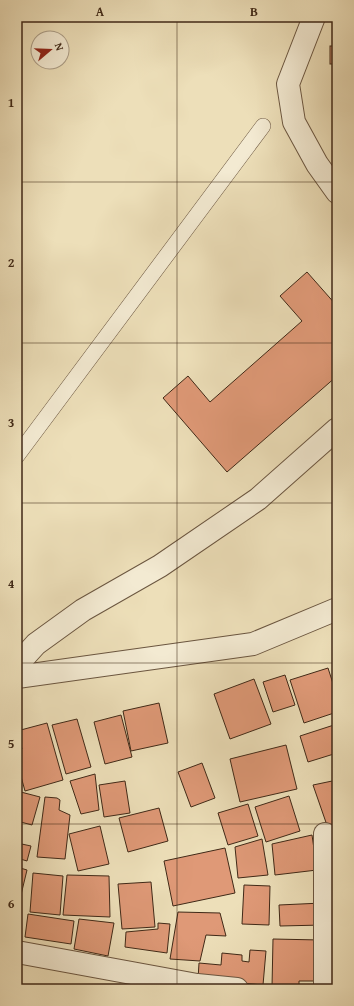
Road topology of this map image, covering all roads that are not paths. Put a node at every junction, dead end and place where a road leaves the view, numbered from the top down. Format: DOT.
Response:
graph roads {
  1 [pos="314,17"];
  2 [pos="263,126"];
  3 [pos="337,192"];
  4 [pos="337,429"];
  5 [pos="17,456"];
  6 [pos="337,609"];
  7 [pos="17,665"];
  8 [pos="17,677"];
  9 [pos="325,834"];
  10 [pos="17,952"];
  11 [pos="237,989"];
  12 [pos="325,989"];
  1 -- 3 [label="street"];
  2 -- 5 [label="lane"];
  4 -- 7 [label="street"];
  6 -- 8 [label="street"];
  9 -- 12 [label="street"];
  10 -- 11 [label="street"];
}
